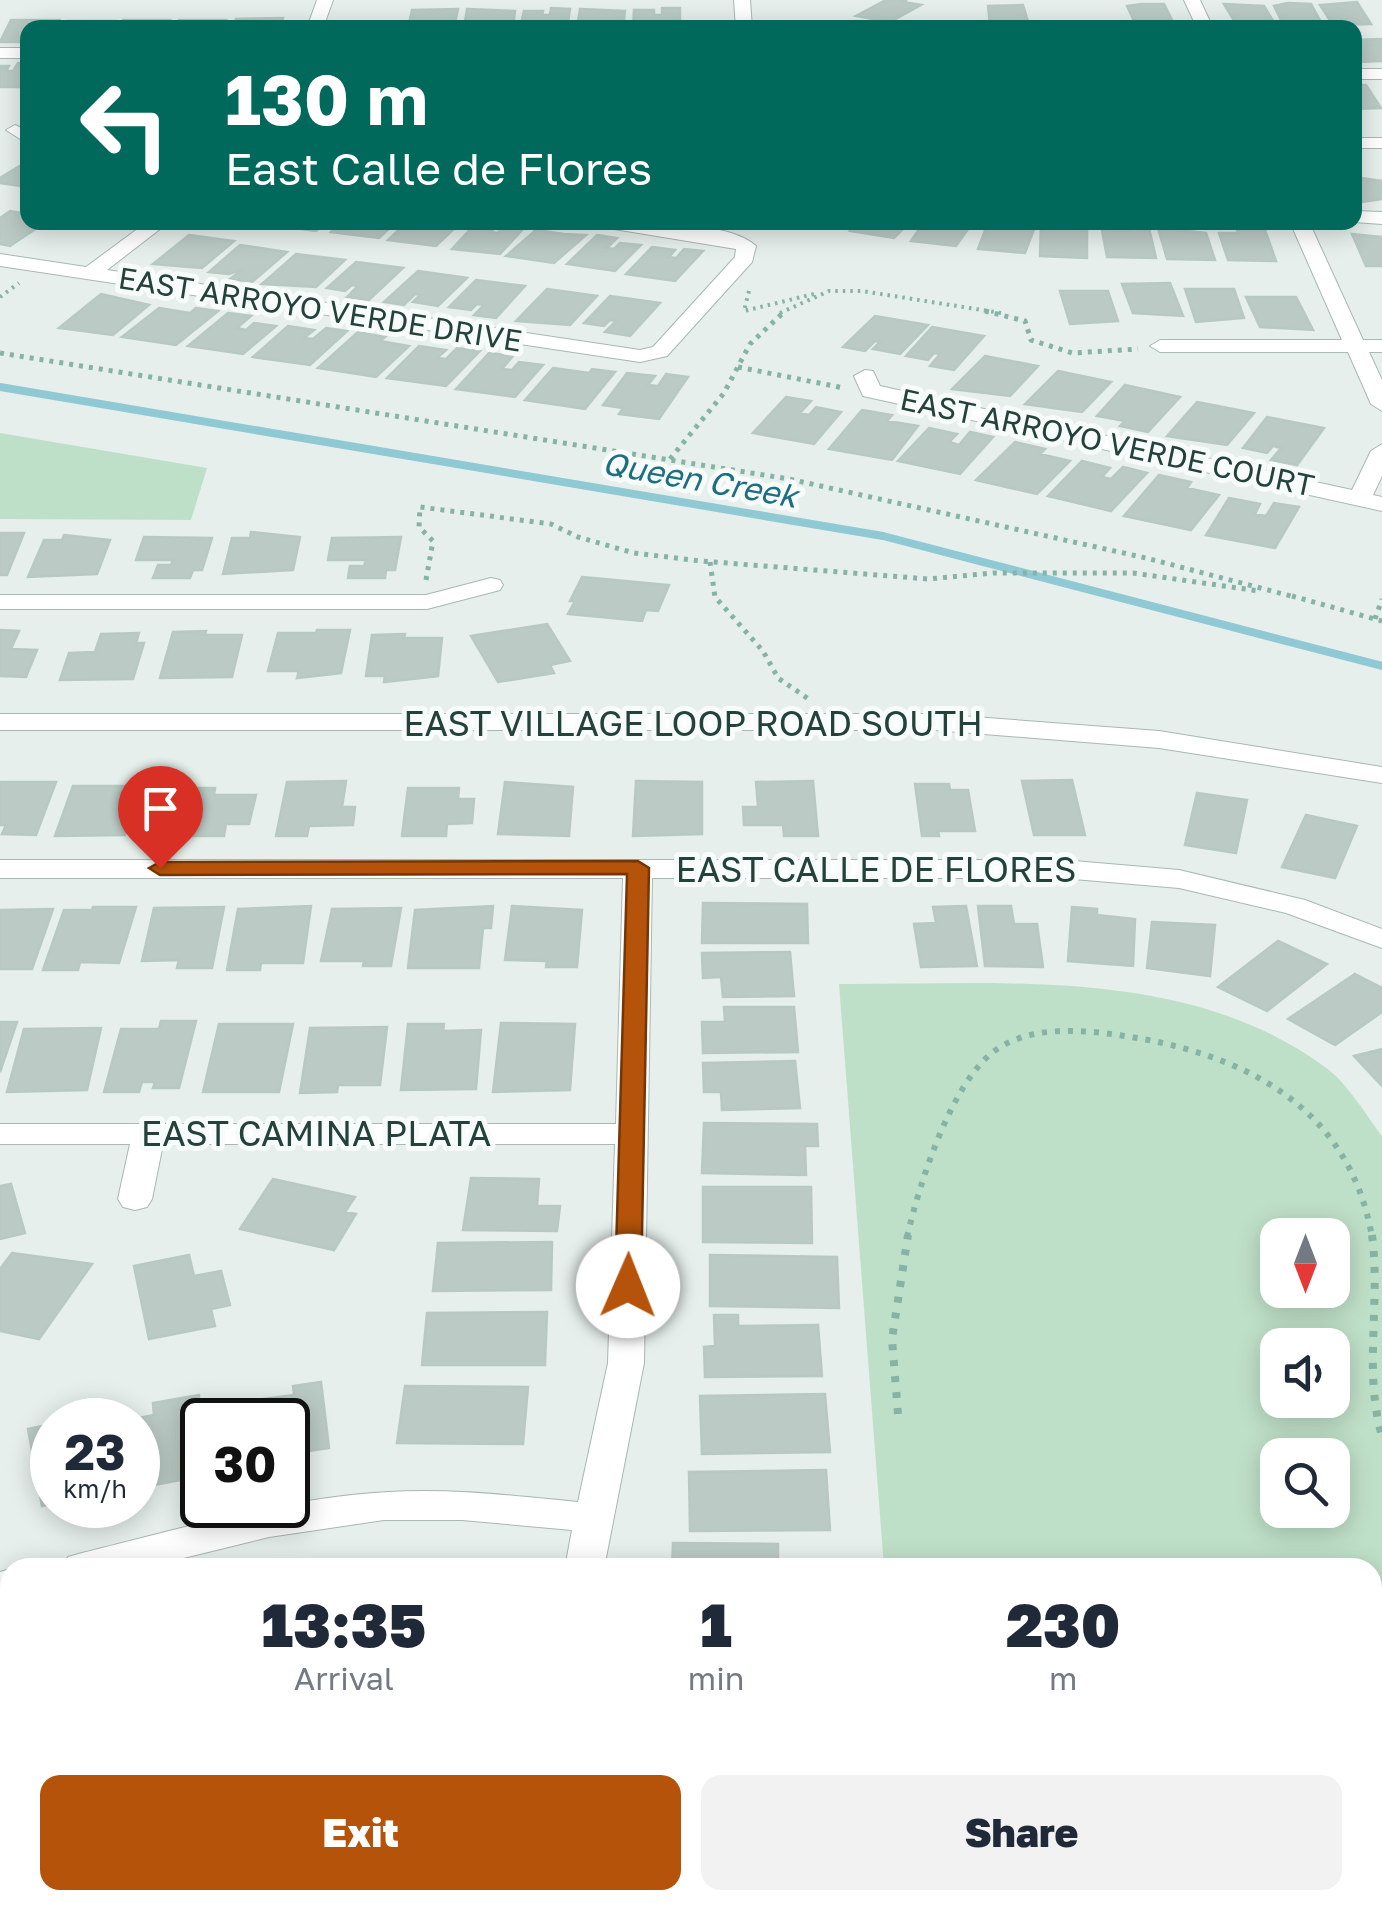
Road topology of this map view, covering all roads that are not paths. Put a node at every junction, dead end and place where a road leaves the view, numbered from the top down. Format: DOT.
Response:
graph roads {
  1 [pos="149,230"];
  2 [pos="668,230"];
  3 [pos="1303,230"];
  4 [pos="0,260"];
  5 [pos="88,275"];
  6 [pos="1354,345"];
  7 [pos="1160,346"];
  8 [pos="1382,346"];
  9 [pos="868,384"];
  10 [pos="1382,404"];
  11 [pos="1382,452"];
  12 [pos="1371,502"];
  13 [pos="491,584"];
  14 [pos="0,602"];
  15 [pos="0,722"];
  16 [pos="1382,774"];
  17 [pos="638,868"];
  18 [pos="0,869"];
  19 [pos="1382,939"];
  20 [pos="0,1134"];
  21 [pos="149,1134"];
  22 [pos="631,1134"];
  23 [pos="135,1199"];
  24 [pos="591,1518"];
  25 [pos="124,1558"];
  26 [pos="585,1558"];
  1 -- 5 [label="street"];
  2 -- 5 [label="street, EAST ARROYO VERDE DRIVE"];
  3 -- 6 [label="street"];
  4 -- 5 [label="street, EAST ARROYO VERDE DRIVE"];
  6 -- 7 [label="street"];
  6 -- 8 [label="street"];
  6 -- 10 [label="street"];
  9 -- 12 [label="street, EAST ARROYO VERDE COURT"];
  11 -- 12 [label="street"];
  13 -- 14 [label="street"];
  15 -- 16 [label="street, EAST VILLAGE LOOP ROAD SOUTH"];
  17 -- 18 [label="street, EAST CALLE DE FLORES"];
  17 -- 19 [label="street, EAST CALLE DE FLORES"];
  17 -- 22 [label="street"];
  20 -- 21 [label="street, EAST CAMINA PLATA"];
  21 -- 22 [label="street, EAST CAMINA PLATA"];
  21 -- 23 [label="street"];
  22 -- 24 [label="street"];
  24 -- 25 [label="street"];
  24 -- 26 [label="street"];
}
